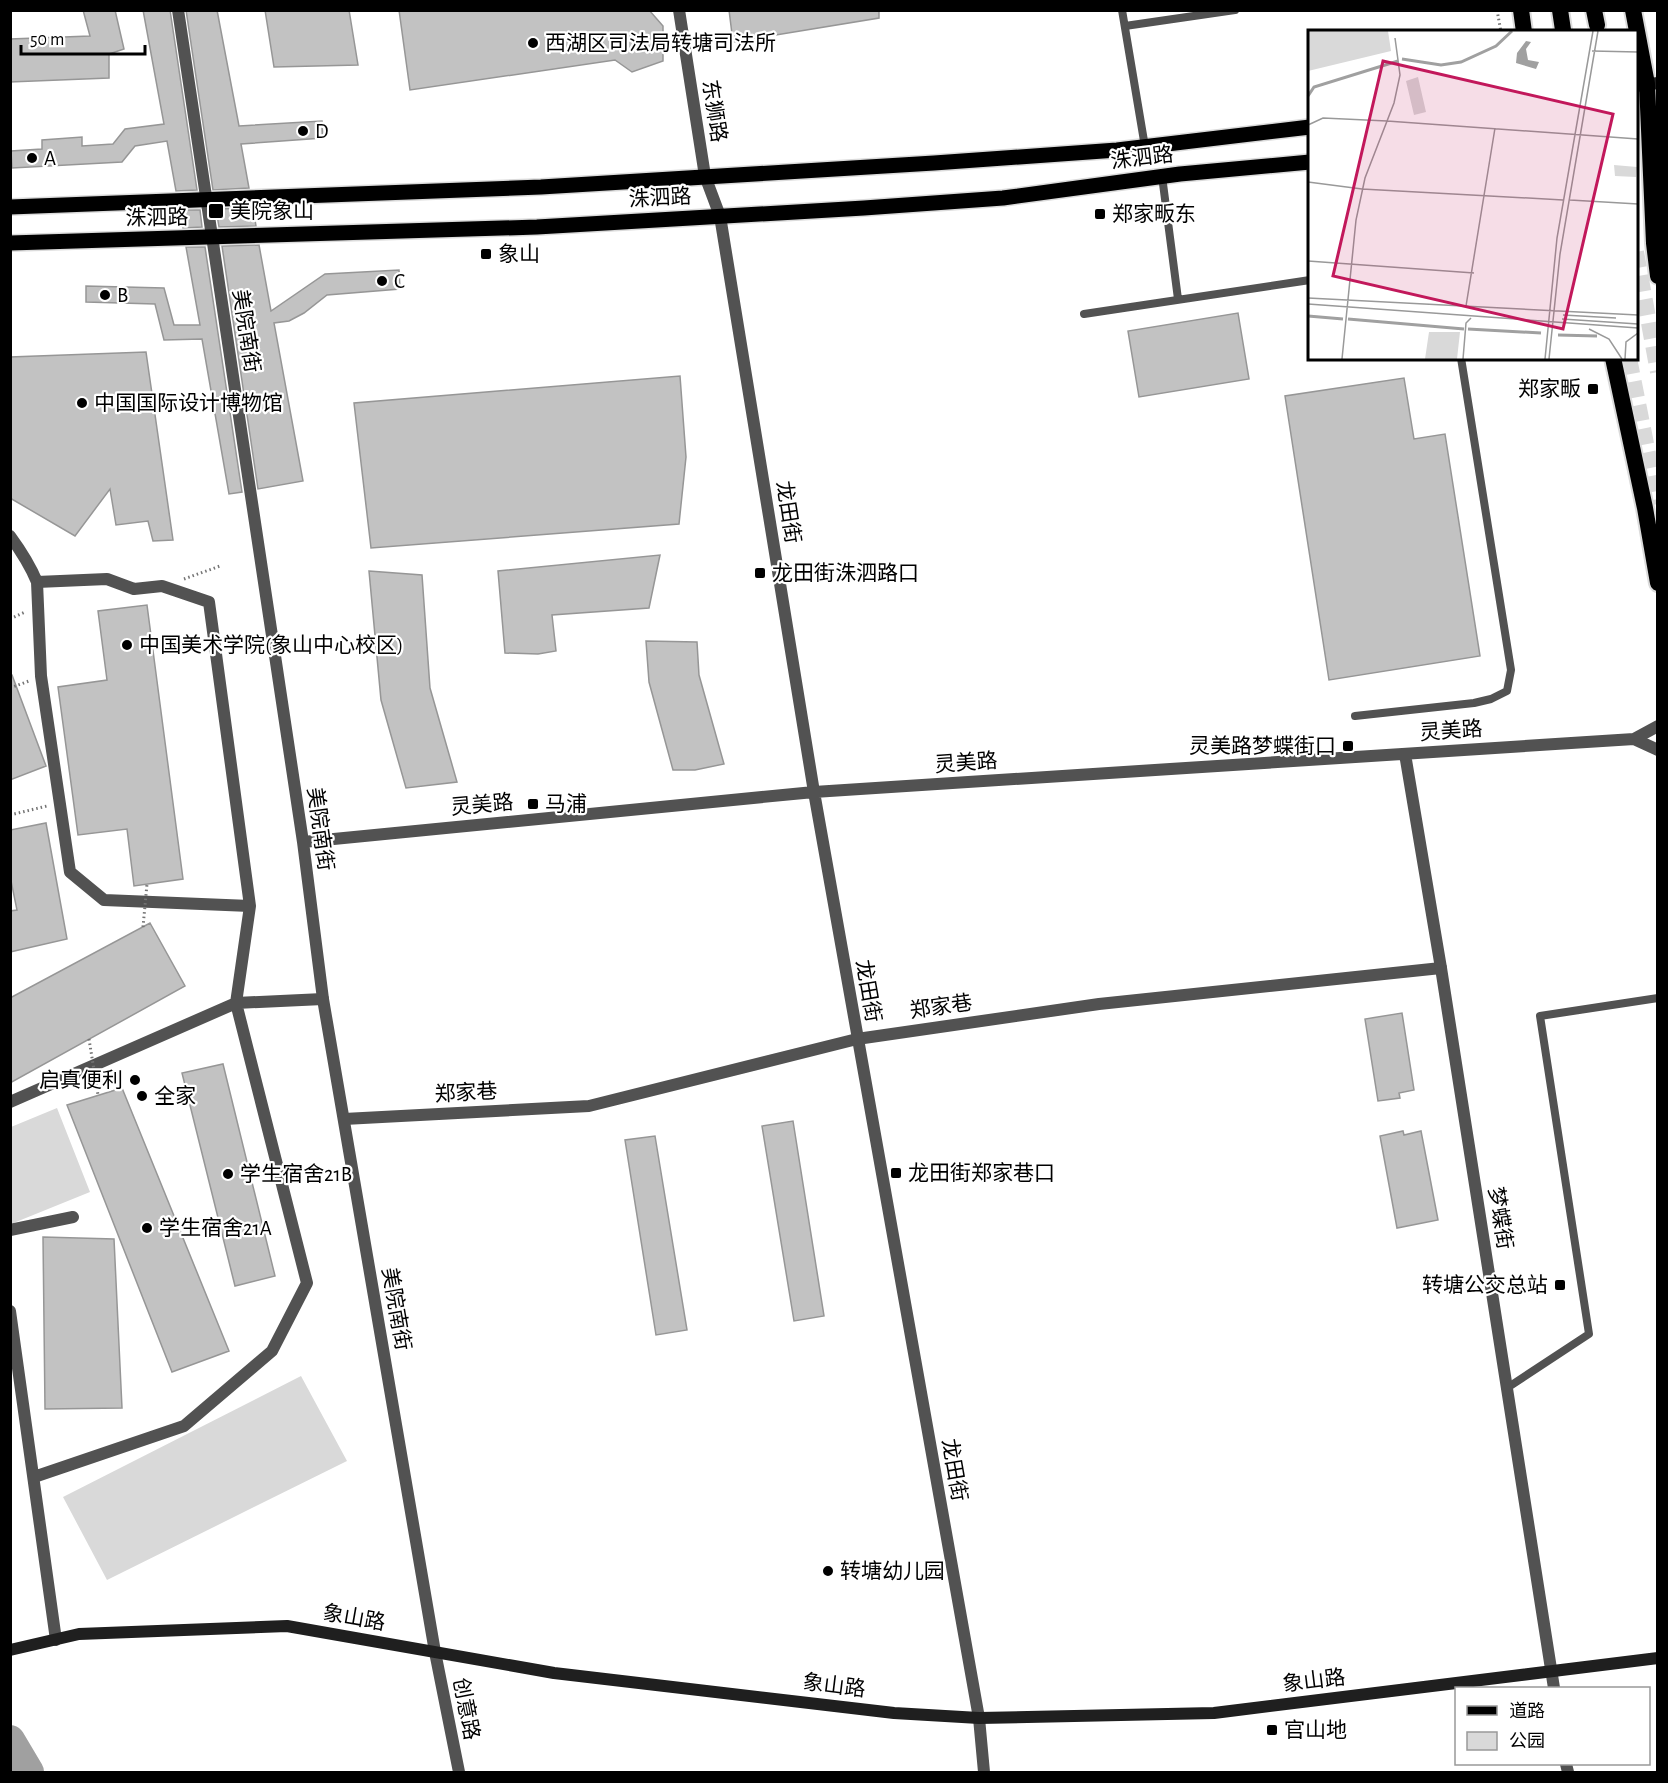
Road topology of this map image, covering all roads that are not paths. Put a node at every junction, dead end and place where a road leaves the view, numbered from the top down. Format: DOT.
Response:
graph roads {
  1 [pos="178,10"];
  2 [pos="679,10"];
  3 [pos="1122,10"];
  4 [pos="1235,10"];
  5 [pos="1521,10"];
  6 [pos="1560,10"];
  7 [pos="1633,10"];
  8 [pos="1125,27"];
  9 [pos="1524,30"];
  10 [pos="1563,30"];
  11 [pos="1637,30"];
  12 [pos="1638,36"];
  13 [pos="1647,84"];
  14 [pos="1648,123"];
  15 [pos="1308,127"];
  16 [pos="1145,147"];
  17 [pos="1308,162"];
  18 [pos="705,176"];
  19 [pos="1162,176"];
  20 [pos="207,200"];
  21 [pos="10,207"];
  22 [pos="720,216"];
  23 [pos="212,238"];
  24 [pos="10,243"];
  25 [pos="1658,276"];
  26 [pos="1308,280"];
  27 [pos="1178,299"];
  28 [pos="1084,314"];
  29 [pos="1461,360"];
  30 [pos="1613,360"];
  31 [pos="10,536"];
  32 [pos="37,582"];
  33 [pos="1658,584"];
  34 [pos="1355,716"];
  35 [pos="1658,726"];
  36 [pos="1634,739"];
  37 [pos="1658,750"];
  38 [pos="1405,754"];
  39 [pos="814,792"];
  40 [pos="303,842"];
  41 [pos="250,906"];
  42 [pos="1441,968"];
  43 [pos="1658,998"];
  44 [pos="323,999"];
  45 [pos="236,1004"];
  46 [pos="856,1039"];
  47 [pos="10,1102"];
  48 [pos="344,1119"];
  49 [pos="73,1217"];
  50 [pos="10,1230"];
  51 [pos="10,1311"];
  52 [pos="1507,1389"];
  53 [pos="34,1477"];
  54 [pos="56,1640"];
  55 [pos="10,1650"];
  56 [pos="435,1652"];
  57 [pos="1658,1658"];
  58 [pos="1551,1671"];
  59 [pos="1554,1687"];
  60 [pos="979,1718"];
  61 [pos="459,1773"];
  62 [pos="984,1773"];
  1 -- 20 [label="street, 美院南街"];
  2 -- 18 [label="street, 东狮路"];
  3 -- 8 [label="lane"];
  4 -- 8 [label="lane"];
  5 -- 9 [label="highway"];
  6 -- 10 [label="highway"];
  7 -- 11 [label="highway"];
  8 -- 16 [label="lane"];
  12 -- 13 [label="highway"];
  13 -- 14 [label="highway"];
  14 -- 25 [label="highway"];
  15 -- 16 [label="main road, 洙泗路"];
  16 -- 18 [label="main road, 洙泗路"];
  17 -- 19 [label="main road, 洙泗路"];
  18 -- 20 [label="main road, 洙泗路"];
  18 -- 22 [label="street, 东狮路"];
  19 -- 22 [label="main road, 洙泗路"];
  19 -- 27 [label="lane"];
  20 -- 21 [label="main road, 洙泗路"];
  20 -- 23 [label="street, 美院南街"];
  22 -- 23 [label="main road, 洙泗路"];
  22 -- 39 [label="street, 龙田街"];
  23 -- 24 [label="main road, 洙泗路"];
  23 -- 40 [label="street, 美院南街"];
  26 -- 27 [label="lane"];
  27 -- 28 [label="lane"];
  29 -- 34 [label="lane"];
  30 -- 33 [label="highway"];
  31 -- 32 [label="street"];
  32 -- 41 [label="street"];
  32 -- 41 [label="street"];
  35 -- 36 [label="street, 灵美路"];
  36 -- 37 [label="street, 灵美路"];
  36 -- 38 [label="street, 灵美路"];
  38 -- 39 [label="street, 灵美路"];
  38 -- 42 [label="street, 梦蝶街"];
  39 -- 40 [label="street, 灵美路"];
  39 -- 46 [label="street, 龙田街"];
  40 -- 44 [label="street, 美院南街"];
  41 -- 45 [label="street"];
  42 -- 46 [label="street, 郑家巷"];
  42 -- 52 [label="street, 梦蝶街"];
  43 -- 52 [label="lane"];
  44 -- 45 [label="street"];
  44 -- 48 [label="street, 美院南街"];
  45 -- 47 [label="street"];
  45 -- 53 [label="street"];
  46 -- 48 [label="street, 郑家巷"];
  46 -- 60 [label="street, 龙田街"];
  48 -- 56 [label="street, 美院南街"];
  49 -- 50 [label="street"];
  51 -- 53 [label="street"];
  52 -- 58 [label="street, 梦蝶街"];
  53 -- 54 [label="street"];
  54 -- 55 [label="main road, 象山路"];
  54 -- 56 [label="main road, 象山路"];
  56 -- 60 [label="main road, 象山路"];
  56 -- 61 [label="street, 创意路"];
  57 -- 58 [label="main road, 象山路"];
  58 -- 59 [label="street, 梦蝶街"];
  58 -- 60 [label="main road, 象山路"];
  60 -- 62 [label="street, 龙田街"];
}
